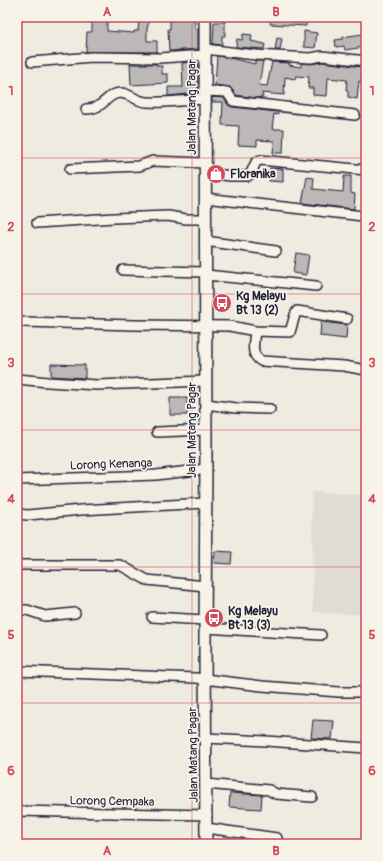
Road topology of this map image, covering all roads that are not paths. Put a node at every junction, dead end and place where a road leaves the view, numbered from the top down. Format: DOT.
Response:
graph roads {
  1 [pos="205,17"];
  2 [pos="205,52"];
  3 [pos="366,61"];
  4 [pos="32,62"];
  5 [pos="205,95"];
  6 [pos="86,108"];
  7 [pos="355,115"];
  8 [pos="205,168"];
  9 [pos="70,169"];
  10 [pos="366,170"];
  11 [pos="205,198"];
  12 [pos="366,214"];
  13 [pos="205,219"];
  14 [pos="37,223"];
  15 [pos="206,241"];
  16 [pos="276,251"];
  17 [pos="123,270"];
  18 [pos="206,273"];
  19 [pos="316,286"];
  20 [pos="348,319"];
  21 [pos="24,322"];
  22 [pos="206,325"];
  23 [pos="255,331"];
  24 [pos="366,370"];
  25 [pos="17,379"];
  26 [pos="206,381"];
  27 [pos="206,404"];
  28 [pos="270,409"];
  29 [pos="206,430"];
  30 [pos="157,432"];
  31 [pos="206,469"];
  32 [pos="17,480"];
  33 [pos="205,503"];
  34 [pos="17,514"];
  35 [pos="17,565"];
  36 [pos="205,586"];
  37 [pos="17,610"];
  38 [pos="75,613"];
  39 [pos="152,617"];
  40 [pos="205,624"];
  41 [pos="321,635"];
  42 [pos="17,671"];
  43 [pos="205,680"];
  44 [pos="366,692"];
  45 [pos="206,738"];
  46 [pos="366,748"];
  47 [pos="206,784"];
  48 [pos="312,797"];
  49 [pos="17,811"];
  50 [pos="207,815"];
  51 [pos="206,828"];
  52 [pos="277,838"];
  53 [pos="206,844"];
  1 -- 2 [label="main road, Jalan Matang Pagar"];
  2 -- 3 [label="street"];
  2 -- 4 [label="street"];
  2 -- 5 [label="main road, Jalan Matang Pagar"];
  5 -- 6 [label="street"];
  5 -- 7 [label="street"];
  5 -- 8 [label="main road, Jalan Matang Pagar"];
  8 -- 9 [label="street"];
  8 -- 10 [label="street"];
  8 -- 11 [label="main road, Jalan Matang Pagar"];
  11 -- 12 [label="street"];
  11 -- 13 [label="main road, Jalan Matang Pagar"];
  13 -- 14 [label="street"];
  13 -- 15 [label="main road, Jalan Matang Pagar"];
  15 -- 16 [label="street"];
  15 -- 18 [label="main road, Jalan Matang Pagar"];
  17 -- 18 [label="street"];
  18 -- 19 [label="street"];
  18 -- 22 [label="main road, Jalan Matang Pagar"];
  20 -- 23 [label="street"];
  21 -- 22 [label="street"];
  22 -- 23 [label="street"];
  22 -- 26 [label="main road, Jalan Matang Pagar"];
  23 -- 24 [label="street"];
  25 -- 26 [label="street"];
  26 -- 27 [label="main road, Jalan Matang Pagar"];
  27 -- 28 [label="street"];
  27 -- 29 [label="main road, Jalan Matang Pagar"];
  29 -- 30 [label="street"];
  29 -- 31 [label="main road, Jalan Matang Pagar"];
  31 -- 32 [label="street, Lorong Kenanga"];
  31 -- 33 [label="main road, Jalan Matang Pagar"];
  33 -- 34 [label="street"];
  33 -- 36 [label="main road, Jalan Matang Pagar"];
  35 -- 36 [label="street"];
  36 -- 40 [label="main road, Jalan Matang Pagar"];
  37 -- 38 [label="street"];
  39 -- 40 [label="street"];
  40 -- 41 [label="street"];
  40 -- 43 [label="main road, Jalan Matang Pagar"];
  42 -- 43 [label="street"];
  43 -- 44 [label="street"];
  43 -- 45 [label="main road, Jalan Matang Pagar"];
  45 -- 46 [label="street"];
  45 -- 47 [label="main road, Jalan Matang Pagar"];
  47 -- 48 [label="street"];
  47 -- 50 [label="main road, Jalan Matang Pagar"];
  49 -- 50 [label="street, Lorong Cempaka"];
  50 -- 51 [label="main road, Jalan Matang Pagar"];
  51 -- 52 [label="street"];
  51 -- 53 [label="main road, Jalan Matang Pagar"];
}
